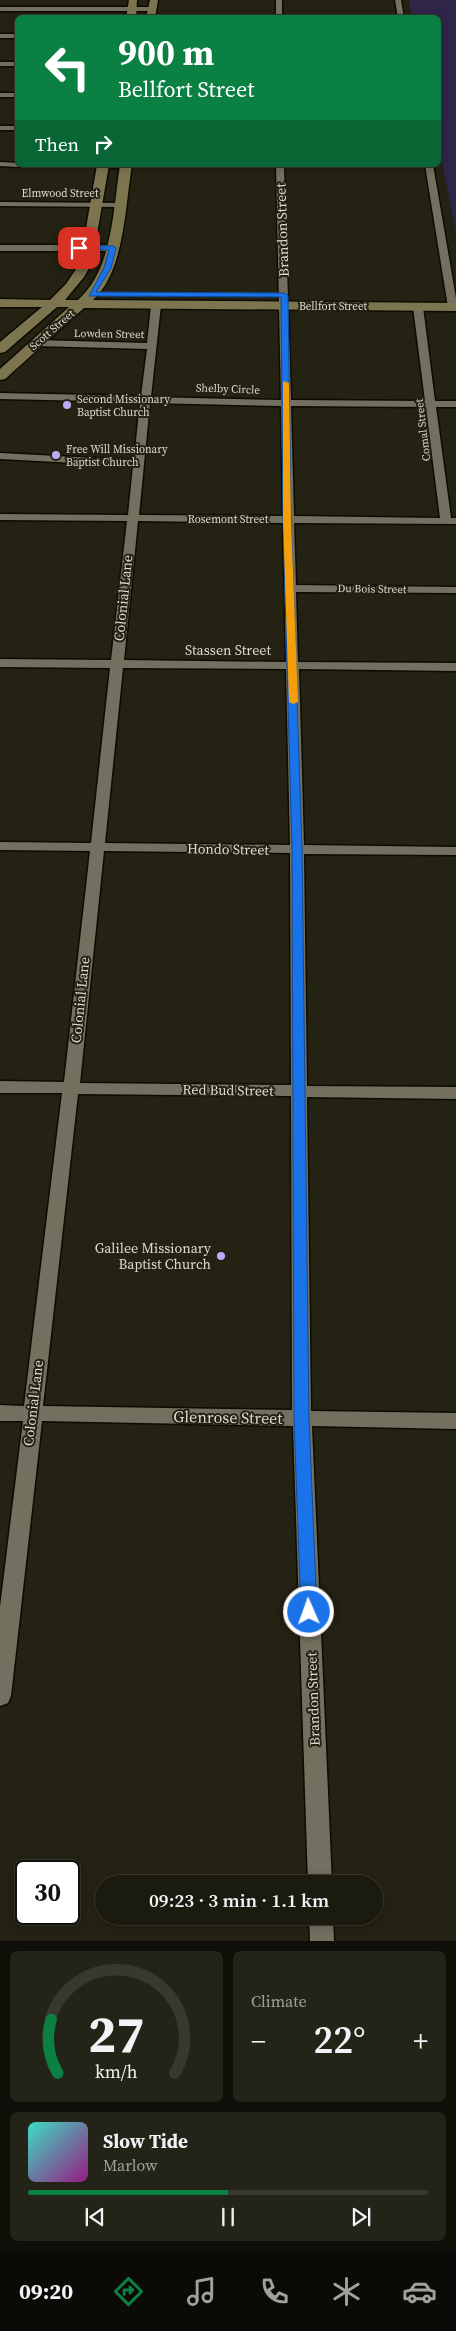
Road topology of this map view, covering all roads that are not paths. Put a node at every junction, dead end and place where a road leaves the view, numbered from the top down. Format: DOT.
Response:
graph roads {
  1 [pos="280,0"];
  2 [pos="398,0"];
  3 [pos="0,9"];
  4 [pos="132,9"];
  5 [pos="152,9"];
  6 [pos="279,15"];
  7 [pos="400,15"];
  8 [pos="0,36"];
  9 [pos="15,36"];
  10 [pos="0,64"];
  11 [pos="15,64"];
  12 [pos="0,95"];
  13 [pos="15,95"];
  14 [pos="0,128"];
  15 [pos="15,128"];
  16 [pos="0,164"];
  17 [pos="15,164"];
  18 [pos="103,167"];
  19 [pos="126,167"];
  20 [pos="280,167"];
  21 [pos="429,167"];
  22 [pos="0,204"];
  23 [pos="95,205"];
  24 [pos="120,205"];
  25 [pos="0,248"];
  26 [pos="88,248"];
  27 [pos="113,248"];
  28 [pos="0,293"];
  29 [pos="64,294"];
  30 [pos="92,294"];
  31 [pos="284,301"];
  32 [pos="454,302"];
  33 [pos="0,303"];
  34 [pos="52,304"];
  35 [pos="81,304"];
  36 [pos="156,305"];
  37 [pos="418,307"];
  38 [pos="3,343"];
  39 [pos="36,344"];
  40 [pos="151,346"];
  41 [pos="0,376"];
  42 [pos="0,396"];
  43 [pos="146,399"];
  44 [pos="286,403"];
  45 [pos="432,404"];
  46 [pos="456,404"];
  47 [pos="0,456"];
  48 [pos="138,463"];
  49 [pos="0,517"];
  50 [pos="132,519"];
  51 [pos="287,520"];
  52 [pos="451,521"];
  53 [pos="289,588"];
  54 [pos="456,590"];
  55 [pos="0,663"];
  56 [pos="116,664"];
  57 [pos="292,666"];
  58 [pos="456,667"];
  59 [pos="0,846"];
  60 [pos="96,847"];
  61 [pos="297,849"];
  62 [pos="456,851"];
  63 [pos="0,1087"];
  64 [pos="71,1088"];
  65 [pos="299,1091"];
  66 [pos="456,1093"];
  67 [pos="0,1413"];
  68 [pos="31,1413"];
  69 [pos="302,1418"];
  70 [pos="456,1421"];
  71 [pos="0,1696"];
  72 [pos="320,1875"];
  73 [pos="321,1925"];
  74 [pos="322,1941"];
  1 -- 6 [label="street"];
  2 -- 7 [label="street"];
  3 -- 4 [label="street"];
  4 -- 5 [label="street"];
  8 -- 9 [label="street"];
  10 -- 11 [label="street"];
  12 -- 13 [label="street"];
  14 -- 15 [label="street"];
  16 -- 17 [label="street"];
  18 -- 23 [label="main road, Scott Street"];
  19 -- 24 [label="main road, Scott Street"];
  20 -- 31 [label="street, Brandon Street"];
  21 -- 32 [label="street"];
  22 -- 23 [label="street, Elmwood Street"];
  23 -- 24 [label="street, Elmwood Street"];
  23 -- 26 [label="main road, Scott Street"];
  24 -- 27 [label="main road, Scott Street"];
  25 -- 26 [label="street"];
  26 -- 27 [label="street"];
  26 -- 29 [label="main road, Scott Street"];
  27 -- 30 [label="main road, Scott Street"];
  28 -- 29 [label="main road, Bellfort Street"];
  29 -- 30 [label="main road, Bellfort Street"];
  29 -- 34 [label="main road, Scott Street"];
  30 -- 31 [label="main road, Bellfort Street"];
  30 -- 35 [label="main road, Scott Street"];
  31 -- 32 [label="main road, Bellfort Street"];
  31 -- 36 [label="main road, Bellfort Street"];
  31 -- 37 [label="main road, Bellfort Street"];
  31 -- 44 [label="street, Brandon Street"];
  32 -- 37 [label="main road, Bellfort Street"];
  33 -- 34 [label="main road, Bellfort Street"];
  34 -- 35 [label="main road, Bellfort Street"];
  34 -- 38 [label="main road, Scott Street"];
  35 -- 36 [label="main road, Bellfort Street"];
  35 -- 39 [label="main road, Scott Street"];
  36 -- 40 [label="street, Colonial Lane"];
  37 -- 45 [label="street, Comal Street"];
  39 -- 40 [label="street, Lowden Street"];
  39 -- 41 [label="main road, Scott Street"];
  40 -- 43 [label="street, Colonial Lane"];
  42 -- 43 [label="street, Shelby Circle"];
  43 -- 44 [label="street, Shelby Circle"];
  43 -- 48 [label="street, Colonial Lane"];
  44 -- 45 [label="street, Shelby Circle"];
  44 -- 51 [label="street, Brandon Street"];
  45 -- 46 [label="street, Shelby Circle"];
  45 -- 52 [label="street, Comal Street"];
  47 -- 48 [label="street"];
  48 -- 50 [label="street, Colonial Lane"];
  49 -- 50 [label="street, Rosemont Street"];
  50 -- 51 [label="street, Rosemont Street"];
  50 -- 56 [label="street, Colonial Lane"];
  51 -- 52 [label="street, Rosemont Street"];
  51 -- 53 [label="street, Brandon Street"];
  53 -- 54 [label="street, Du Bois Street"];
  53 -- 57 [label="street, Brandon Street"];
  55 -- 56 [label="street, Stassen Street"];
  56 -- 57 [label="street, Stassen Street"];
  56 -- 60 [label="street, Colonial Lane"];
  57 -- 58 [label="street, Stassen Street"];
  57 -- 61 [label="street, Brandon Street"];
  59 -- 60 [label="street, Hondo Street"];
  60 -- 61 [label="street, Hondo Street"];
  60 -- 64 [label="street, Colonial Lane"];
  61 -- 62 [label="street, Hondo Street"];
  61 -- 65 [label="street, Brandon Street"];
  63 -- 64 [label="street, Red Bud Street"];
  64 -- 65 [label="street, Red Bud Street"];
  64 -- 68 [label="street, Colonial Lane"];
  65 -- 66 [label="street, Red Bud Street"];
  65 -- 69 [label="street, Brandon Street"];
  67 -- 68 [label="street, Glenrose Street"];
  68 -- 69 [label="street, Glenrose Street"];
  68 -- 71 [label="street, Colonial Lane"];
  69 -- 70 [label="street, Glenrose Street"];
  69 -- 72 [label="street, Brandon Street"];
  73 -- 74 [label="street"];
}
